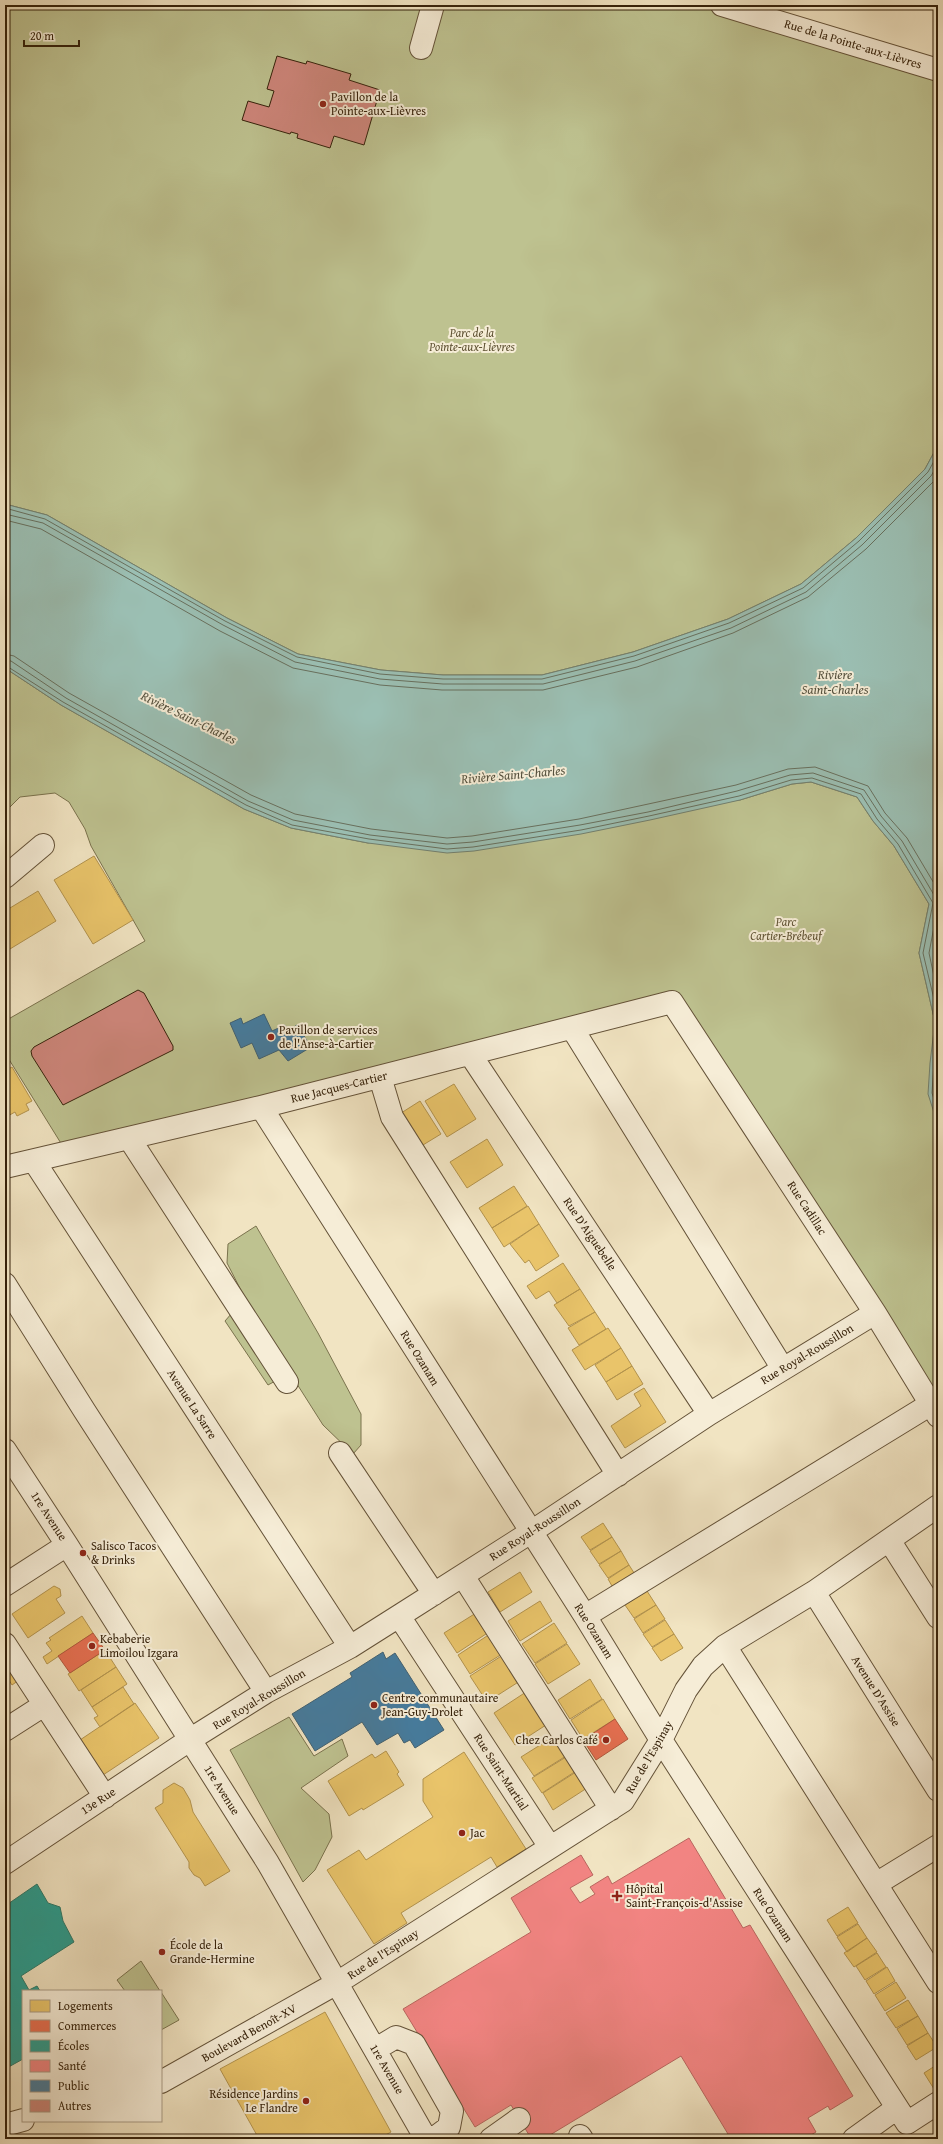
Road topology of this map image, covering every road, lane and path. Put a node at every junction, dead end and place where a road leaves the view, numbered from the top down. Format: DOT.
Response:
graph roads {
  1 [pos="433,5"];
  2 [pos="722,5"];
  3 [pos="783,13"];
  4 [pos="421,48"];
  5 [pos="938,70"];
  6 [pos="43,845"];
  7 [pos="5,877"];
  8 [pos="672,1002"];
  9 [pos="572,1028"];
  10 [pos="470,1054"];
  11 [pos="380,1077"];
  12 [pos="261,1107"];
  13 [pos="130,1138"];
  14 [pos="34,1161"];
  15 [pos="5,1167"];
  16 [pos="5,1284"];
  17 [pos="875,1313"];
  18 [pos="783,1369"];
  19 [pos="287,1382"];
  20 [pos="934,1410"];
  21 [pos="709,1414"];
  22 [pos="5,1450"];
  23 [pos="340,1453"];
  24 [pos="618,1474"];
  25 [pos="938,1506"];
  26 [pos="531,1532"];
  27 [pos="889,1540"];
  28 [pos="68,1545"];
  29 [pos="463,1576"];
  30 [pos="5,1585"];
  31 [pos="814,1592"];
  32 [pos="434,1594"];
  33 [pos="399,1616"];
  34 [pos="585,1616"];
  35 [pos="938,1617"];
  36 [pos="5,1644"];
  37 [pos="726,1646"];
  38 [pos="350,1647"];
  39 [pos="266,1692"];
  40 [pos="44,1705"];
  41 [pos="5,1730"];
  42 [pos="191,1739"];
  43 [pos="661,1740"];
  44 [pos="938,1790"];
  45 [pos="105,1797"];
  46 [pos="611,1809"];
  47 [pos="938,1846"];
  48 [pos="550,1847"];
  49 [pos="5,1863"];
  50 [pos="876,1884"];
  51 [pos="938,1982"];
  52 [pos="337,1983"];
  53 [pos="376,2049"];
  54 [pos="162,2081"];
  55 [pos="938,2103"];
  56 [pos="897,2108"];
  57 [pos="519,2119"];
  58 [pos="22,2120"];
  59 [pos="5,2125"];
  60 [pos="856,2138"];
  61 [pos="426,2139"];
  62 [pos="433,2139"];
  63 [pos="491,2139"];
  1 -- 4 [label="street"];
  2 -- 3 [label="street, Rue de la Pointe-aux-Lièvres"];
  3 -- 5 [label="street, Rue de la Pointe-aux-Lièvres"];
  6 -- 7 [label="street"];
  8 -- 9 [label="street, Rue Jacques-Cartier"];
  8 -- 17 [label="street, Rue Cadillac"];
  9 -- 10 [label="street, Rue Jacques-Cartier"];
  9 -- 18 [label="street"];
  10 -- 11 [label="street, Rue Jacques-Cartier"];
  10 -- 21 [label="street, Rue D'Aiguebelle"];
  11 -- 12 [label="street, Rue Jacques-Cartier"];
  11 -- 24 [label="street"];
  12 -- 13 [label="street, Rue Jacques-Cartier"];
  12 -- 26 [label="street, Rue Ozanam"];
  13 -- 14 [label="street, Rue Jacques-Cartier"];
  13 -- 19 [label="street"];
  14 -- 15 [label="street, Rue Jacques-Cartier"];
  14 -- 38 [label="street, Avenue La Sarre"];
  16 -- 39 [label="street"];
  17 -- 18 [label="street, Rue Royal-Roussillon"];
  17 -- 20 [label="street, Rue Cadillac"];
  18 -- 21 [label="street, Rue Royal-Roussillon"];
  20 -- 34 [label="street"];
  21 -- 24 [label="street, Rue Royal-Roussillon"];
  22 -- 28 [label="street, 1re Avenue"];
  23 -- 32 [label="street"];
  24 -- 26 [label="street, Rue Royal-Roussillon"];
  25 -- 27 [label="street, Rue de l'Espinay"];
  26 -- 29 [label="street, Rue Royal-Roussillon"];
  26 -- 34 [label="street, Rue Ozanam"];
  27 -- 31 [label="street, Rue de l'Espinay"];
  27 -- 35 [label="street"];
  28 -- 30 [label="street"];
  28 -- 42 [label="street, 1re Avenue"];
  29 -- 32 [label="street, Rue Royal-Roussillon"];
  29 -- 46 [label="street"];
  31 -- 37 [label="street, Rue de l'Espinay"];
  31 -- 44 [label="street, Avenue D'Assise"];
  32 -- 33 [label="street, Rue Royal-Roussillon"];
  33 -- 38 [label="street, Rue Royal-Roussillon"];
  33 -- 48 [label="street, Rue Saint-Martial"];
  34 -- 43 [label="street, Rue Ozanam"];
  36 -- 40 [label="street"];
  37 -- 43 [label="street, Rue de l'Espinay"];
  37 -- 50 [label="street"];
  38 -- 39 [label="street, Rue Royal-Roussillon"];
  39 -- 42 [label="street, Rue Royal-Roussillon"];
  40 -- 41 [label="street"];
  40 -- 45 [label="street"];
  42 -- 45 [label="street, 13e Rue"];
  42 -- 52 [label="street, 1re Avenue"];
  43 -- 46 [label="street, Rue de l'Espinay"];
  43 -- 56 [label="street, Rue Ozanam"];
  45 -- 49 [label="street, 13e Rue"];
  46 -- 48 [label="street, Rue de l'Espinay"];
  47 -- 50 [label="street"];
  48 -- 52 [label="street, Rue de l'Espinay"];
  50 -- 51 [label="street"];
  52 -- 53 [label="street, 1re Avenue"];
  52 -- 54 [label="street, Boulevard Benoît-XV"];
  53 -- 61 [label="street, 1re Avenue"];
  53 -- 62 [label="street"];
  55 -- 56 [label="street, Rue Ozanam"];
  56 -- 60 [label="street"];
  57 -- 63 [label="street"];
  58 -- 59 [label="street"];
}
